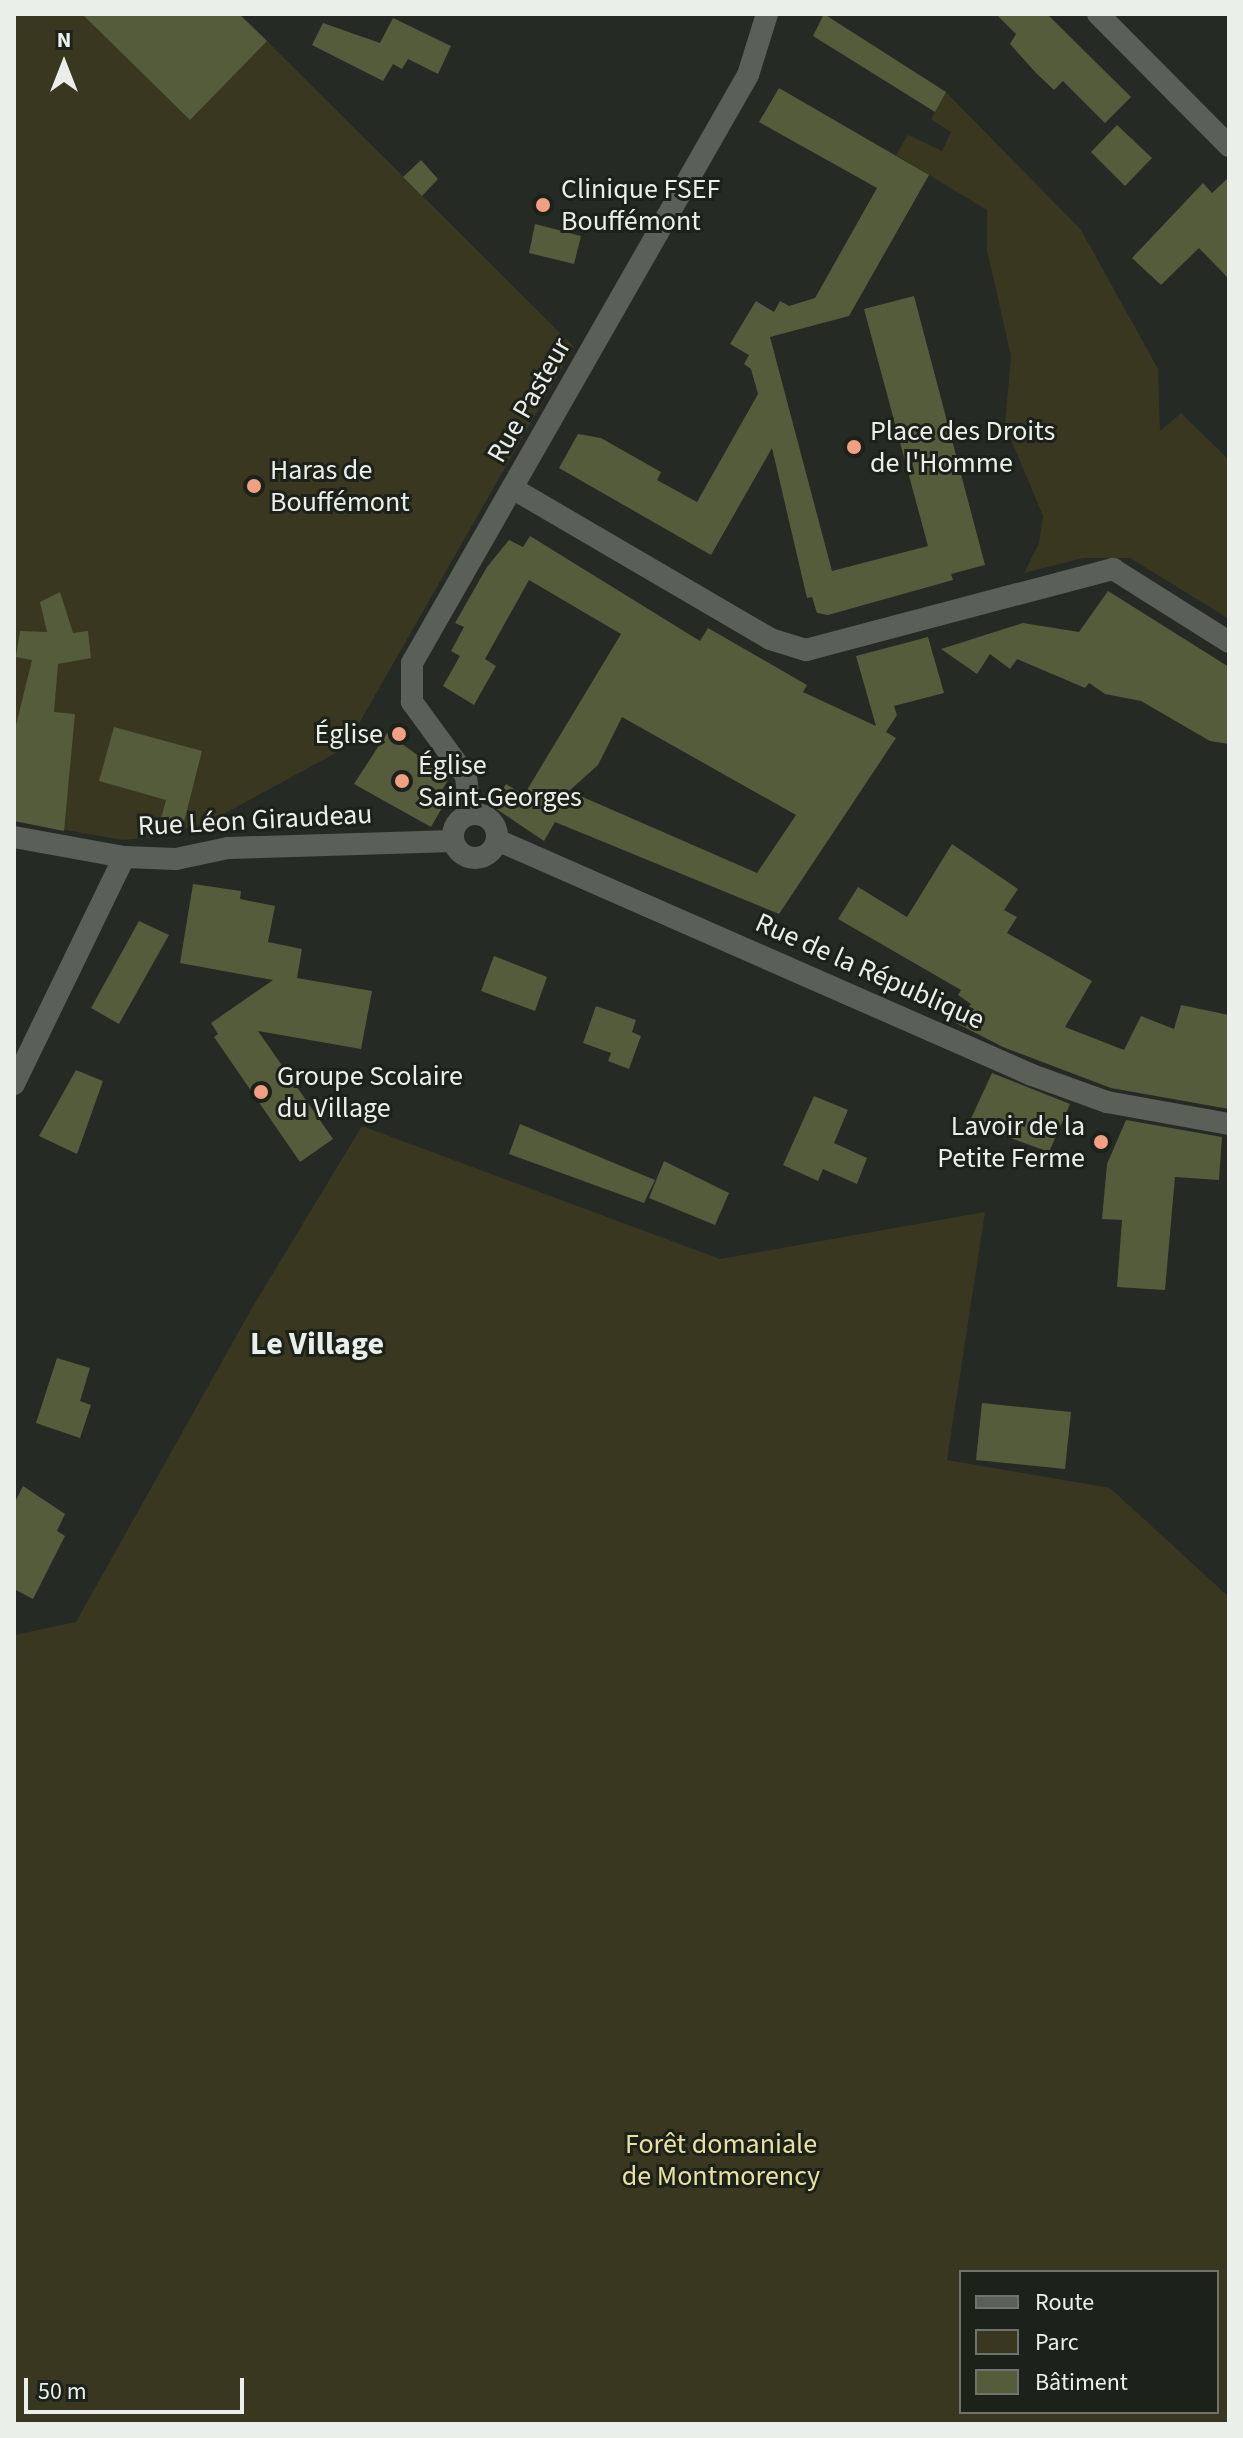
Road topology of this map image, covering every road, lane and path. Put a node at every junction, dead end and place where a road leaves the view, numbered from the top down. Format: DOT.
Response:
graph roads {
  1 [pos="767,14"];
  2 [pos="1098,14"];
  3 [pos="1229,146"];
  4 [pos="512,488"];
  5 [pos="1229,642"];
  6 [pos="470,814"];
  7 [pos="14,837"];
  8 [pos="497,840"];
  9 [pos="453,841"];
  10 [pos="124,857"];
  11 [pos="14,1084"];
  12 [pos="1229,1124"];
  1 -- 4 [label="street, Rue Pasteur"];
  2 -- 3 [label="street"];
  4 -- 5 [label="street"];
  4 -- 6 [label="street, Rue Pasteur"];
  6 -- 8 [label="street"];
  6 -- 9 [label="street"];
  7 -- 10 [label="street, Rue Léon Giraudeau"];
  8 -- 9 [label="street"];
  8 -- 12 [label="street, Rue de la République"];
  9 -- 10 [label="street, Rue Léon Giraudeau"];
  10 -- 11 [label="street"];
}
